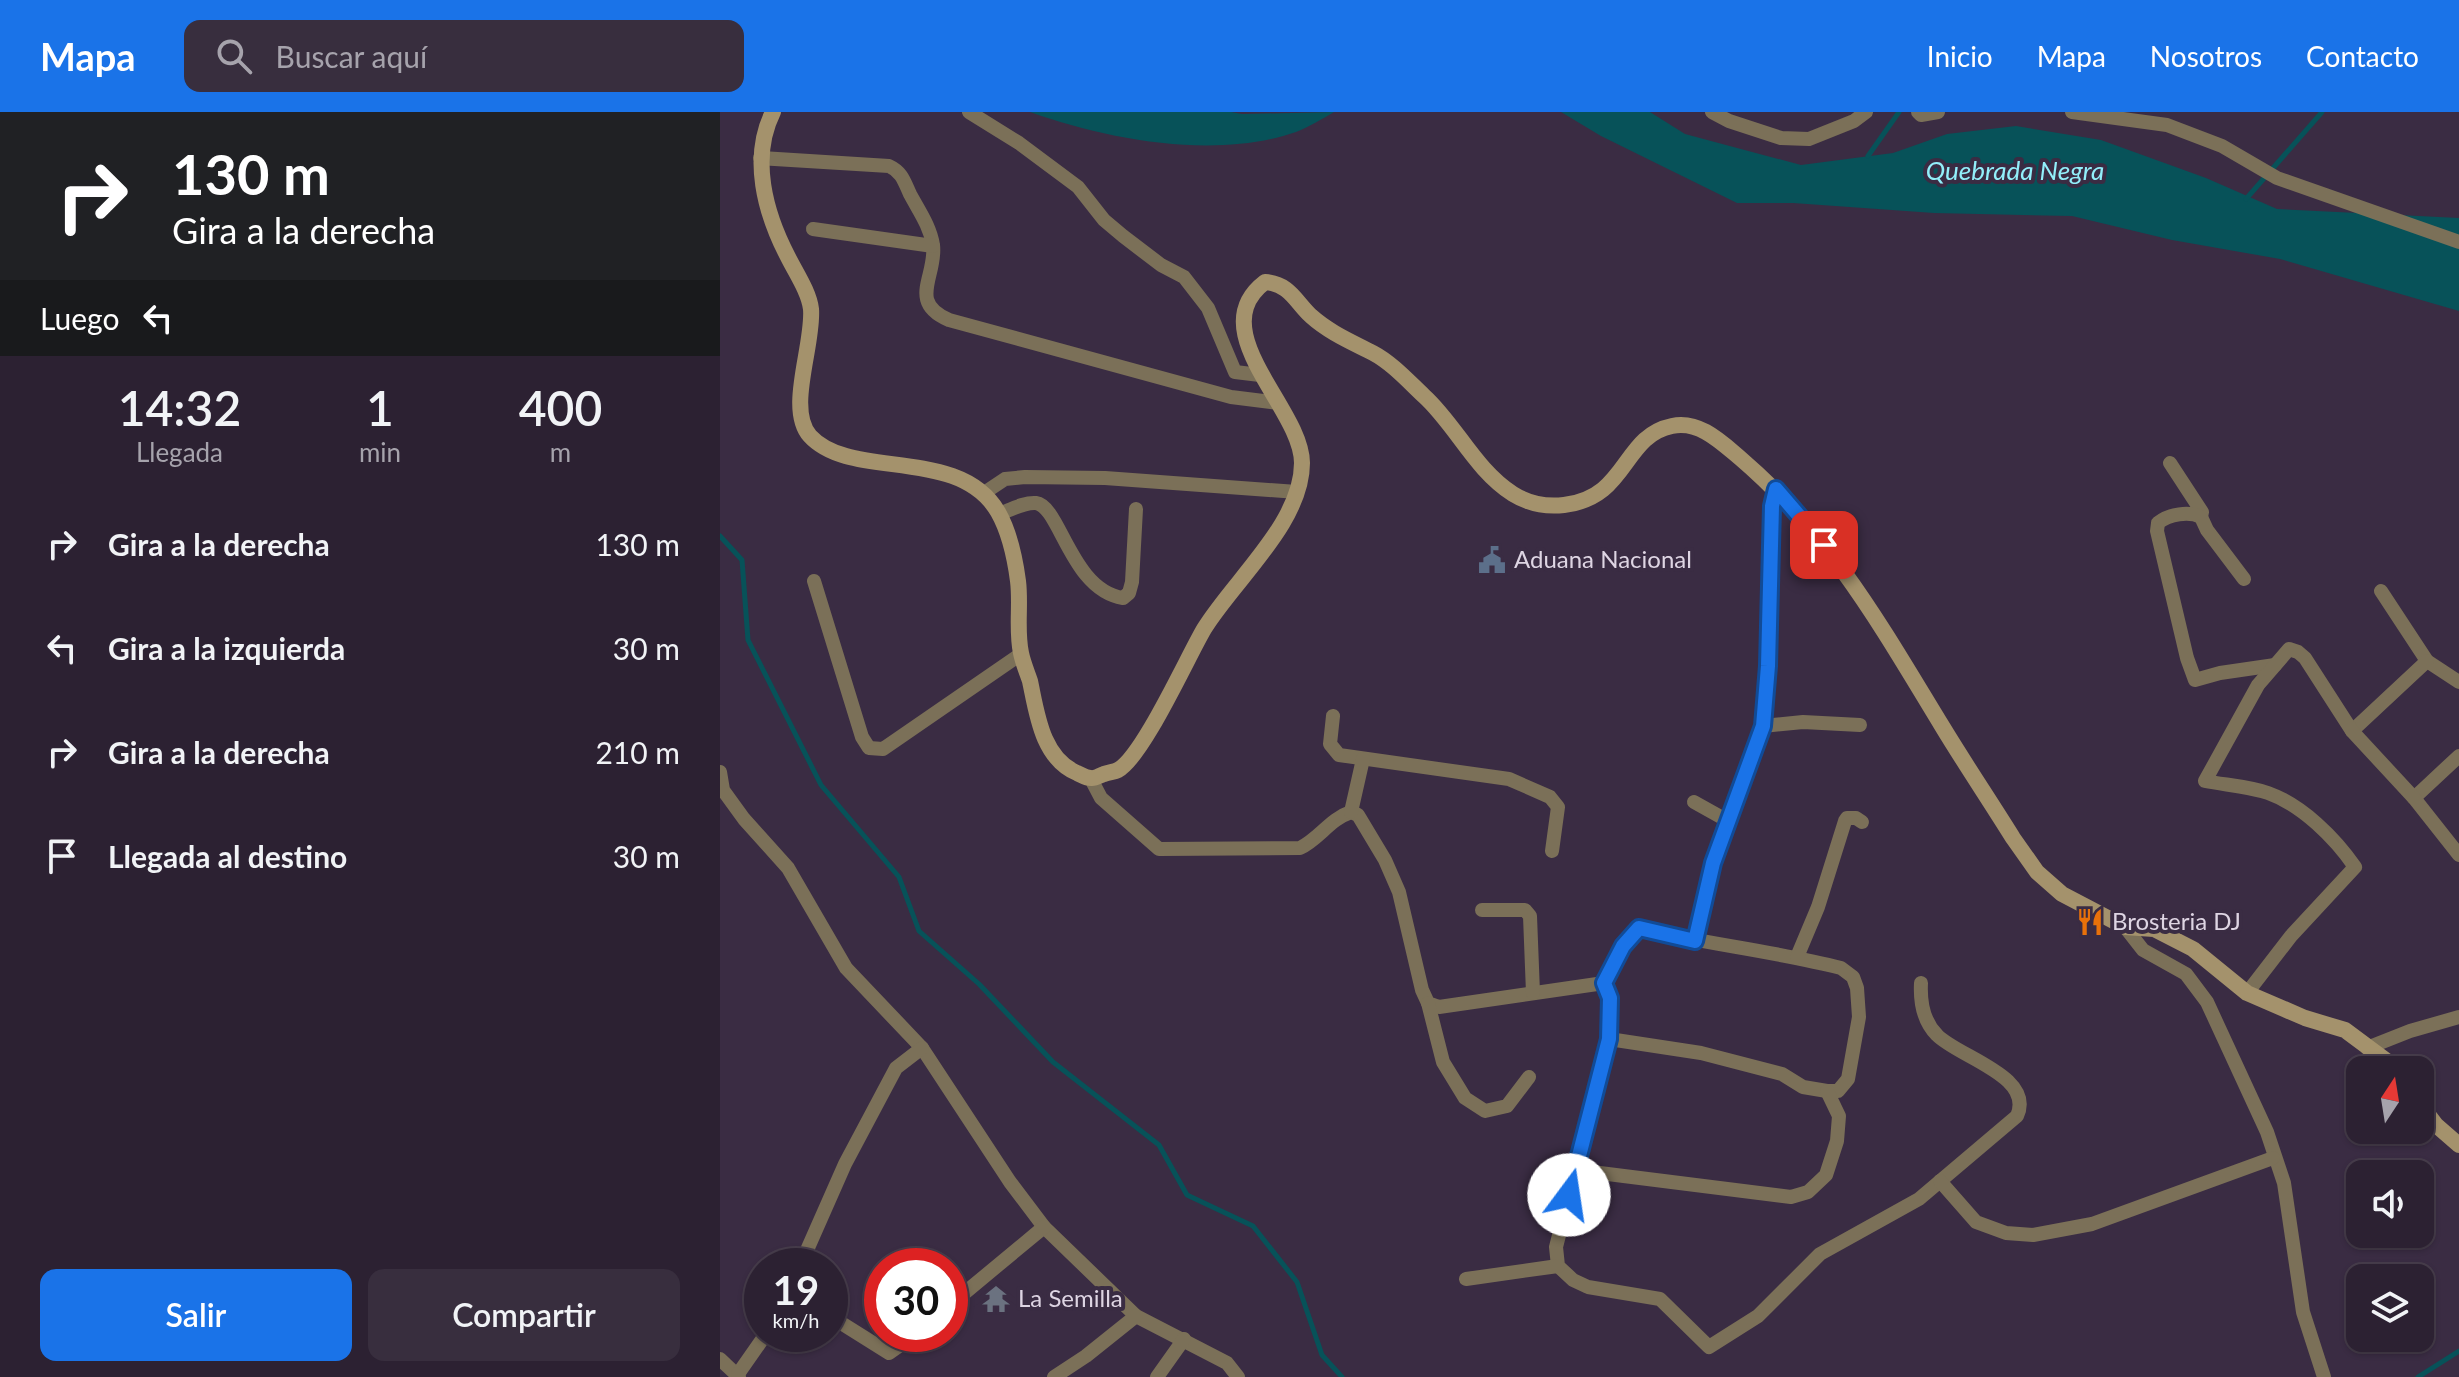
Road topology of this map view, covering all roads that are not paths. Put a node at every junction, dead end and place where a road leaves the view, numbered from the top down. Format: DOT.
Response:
graph roads {
  1 [pos="773,112"];
  2 [pos="969,112"];
  3 [pos="1712,112"];
  4 [pos="1918,112"];
  5 [pos="1938,112"];
  6 [pos="2072,112"];
  7 [pos="1859,115"];
  8 [pos="760,158"];
  9 [pos="813,229"];
  10 [pos="2459,242"];
  11 [pos="933,246"];
  12 [pos="1260,375"];
  13 [pos="1279,403"];
  14 [pos="2170,463"];
  15 [pos="1776,489"];
  16 [pos="1297,492"];
  17 [pos="984,493"];
  18 [pos="1136,509"];
  19 [pos="999,514"];
  20 [pos="2201,517"];
  21 [pos="2244,579"];
  22 [pos="814,581"];
  23 [pos="2381,591"];
  24 [pos="1021,654"];
  25 [pos="2427,661"];
  26 [pos="2275,665"];
  27 [pos="2459,682"];
  28 [pos="1333,716"];
  29 [pos="1860,725"];
  30 [pos="1763,726"];
  31 [pos="2352,731"];
  32 [pos="2459,756"];
  33 [pos="1363,759"];
  34 [pos="720,772"];
  35 [pos="1091,779"];
  36 [pos="2414,798"];
  37 [pos="1694,802"];
  38 [pos="1351,812"];
  39 [pos="1728,821"];
  40 [pos="1862,822"];
  41 [pos="1552,851"];
  42 [pos="2459,855"];
  43 [pos="1482,910"];
  44 [pos="2125,927"];
  45 [pos="1695,941"];
  46 [pos="1797,957"];
  47 [pos="1604,983"];
  48 [pos="1921,983"];
  49 [pos="1533,993"];
  50 [pos="2247,993"];
  51 [pos="1428,1003"];
  52 [pos="2459,1017"];
  53 [pos="1609,1039"];
  54 [pos="922,1048"];
  55 [pos="2367,1048"];
  56 [pos="2379,1056"];
  57 [pos="1529,1077"];
  58 [pos="1827,1091"];
  59 [pos="2434,1122"];
  60 [pos="2459,1145"];
  61 [pos="2273,1158"];
  62 [pos="1576,1170"];
  63 [pos="1940,1181"];
  64 [pos="1044,1227"];
  65 [pos="808,1248"];
  66 [pos="1558,1266"];
  67 [pos="1466,1279"];
  68 [pos="968,1290"];
  69 [pos="1136,1316"];
  70 [pos="1184,1339"];
  71 [pos="754,1352"];
  72 [pos="720,1359"];
  73 [pos="738,1375"];
  74 [pos="1054,1377"];
  75 [pos="1157,1377"];
  76 [pos="1238,1377"];
  77 [pos="2324,1377"];
  1 -- 8 [label="main road"];
  2 -- 12 [label="street"];
  3 -- 7 [label="street"];
  4 -- 5 [label="street"];
  6 -- 10 [label="street"];
  8 -- 11 [label="street"];
  8 -- 17 [label="main road"];
  9 -- 11 [label="street"];
  11 -- 13 [label="street"];
  12 -- 13 [label="main road"];
  12 -- 15 [label="main road"];
  13 -- 16 [label="main road"];
  14 -- 20 [label="street"];
  15 -- 30 [label="street"];
  15 -- 44 [label="main road"];
  16 -- 17 [label="street"];
  16 -- 35 [label="main road"];
  17 -- 19 [label="main road"];
  18 -- 19 [label="street"];
  19 -- 24 [label="main road"];
  20 -- 21 [label="street"];
  20 -- 26 [label="street"];
  22 -- 24 [label="street"];
  23 -- 25 [label="street"];
  24 -- 35 [label="main road"];
  25 -- 27 [label="street"];
  25 -- 31 [label="street"];
  26 -- 31 [label="street"];
  26 -- 50 [label="street"];
  28 -- 33 [label="street"];
  29 -- 30 [label="street"];
  30 -- 39 [label="street"];
  31 -- 36 [label="street"];
  32 -- 36 [label="street"];
  33 -- 38 [label="street"];
  33 -- 41 [label="street"];
  34 -- 54 [label="street"];
  35 -- 38 [label="street"];
  36 -- 42 [label="street"];
  37 -- 39 [label="street"];
  38 -- 51 [label="street"];
  39 -- 45 [label="street"];
  40 -- 46 [label="street"];
  43 -- 49 [label="street"];
  44 -- 50 [label="main road"];
  44 -- 61 [label="street"];
  45 -- 46 [label="street"];
  45 -- 47 [label="street"];
  46 -- 58 [label="street"];
  47 -- 49 [label="street"];
  47 -- 53 [label="street"];
  48 -- 63 [label="street"];
  49 -- 51 [label="street"];
  50 -- 55 [label="main road"];
  51 -- 57 [label="street"];
  52 -- 55 [label="street"];
  53 -- 58 [label="street"];
  53 -- 62 [label="street"];
  54 -- 64 [label="street"];
  54 -- 65 [label="street"];
  55 -- 56 [label="main road"];
  58 -- 62 [label="street"];
  59 -- 60 [label="main road"];
  61 -- 63 [label="street"];
  61 -- 77 [label="street"];
  62 -- 66 [label="street"];
  63 -- 66 [label="street"];
  64 -- 68 [label="street"];
  64 -- 69 [label="street"];
  66 -- 67 [label="street"];
  69 -- 70 [label="street"];
  69 -- 74 [label="street"];
  70 -- 75 [label="street"];
  70 -- 76 [label="street"];
  71 -- 73 [label="street"];
  72 -- 73 [label="street"];
}
